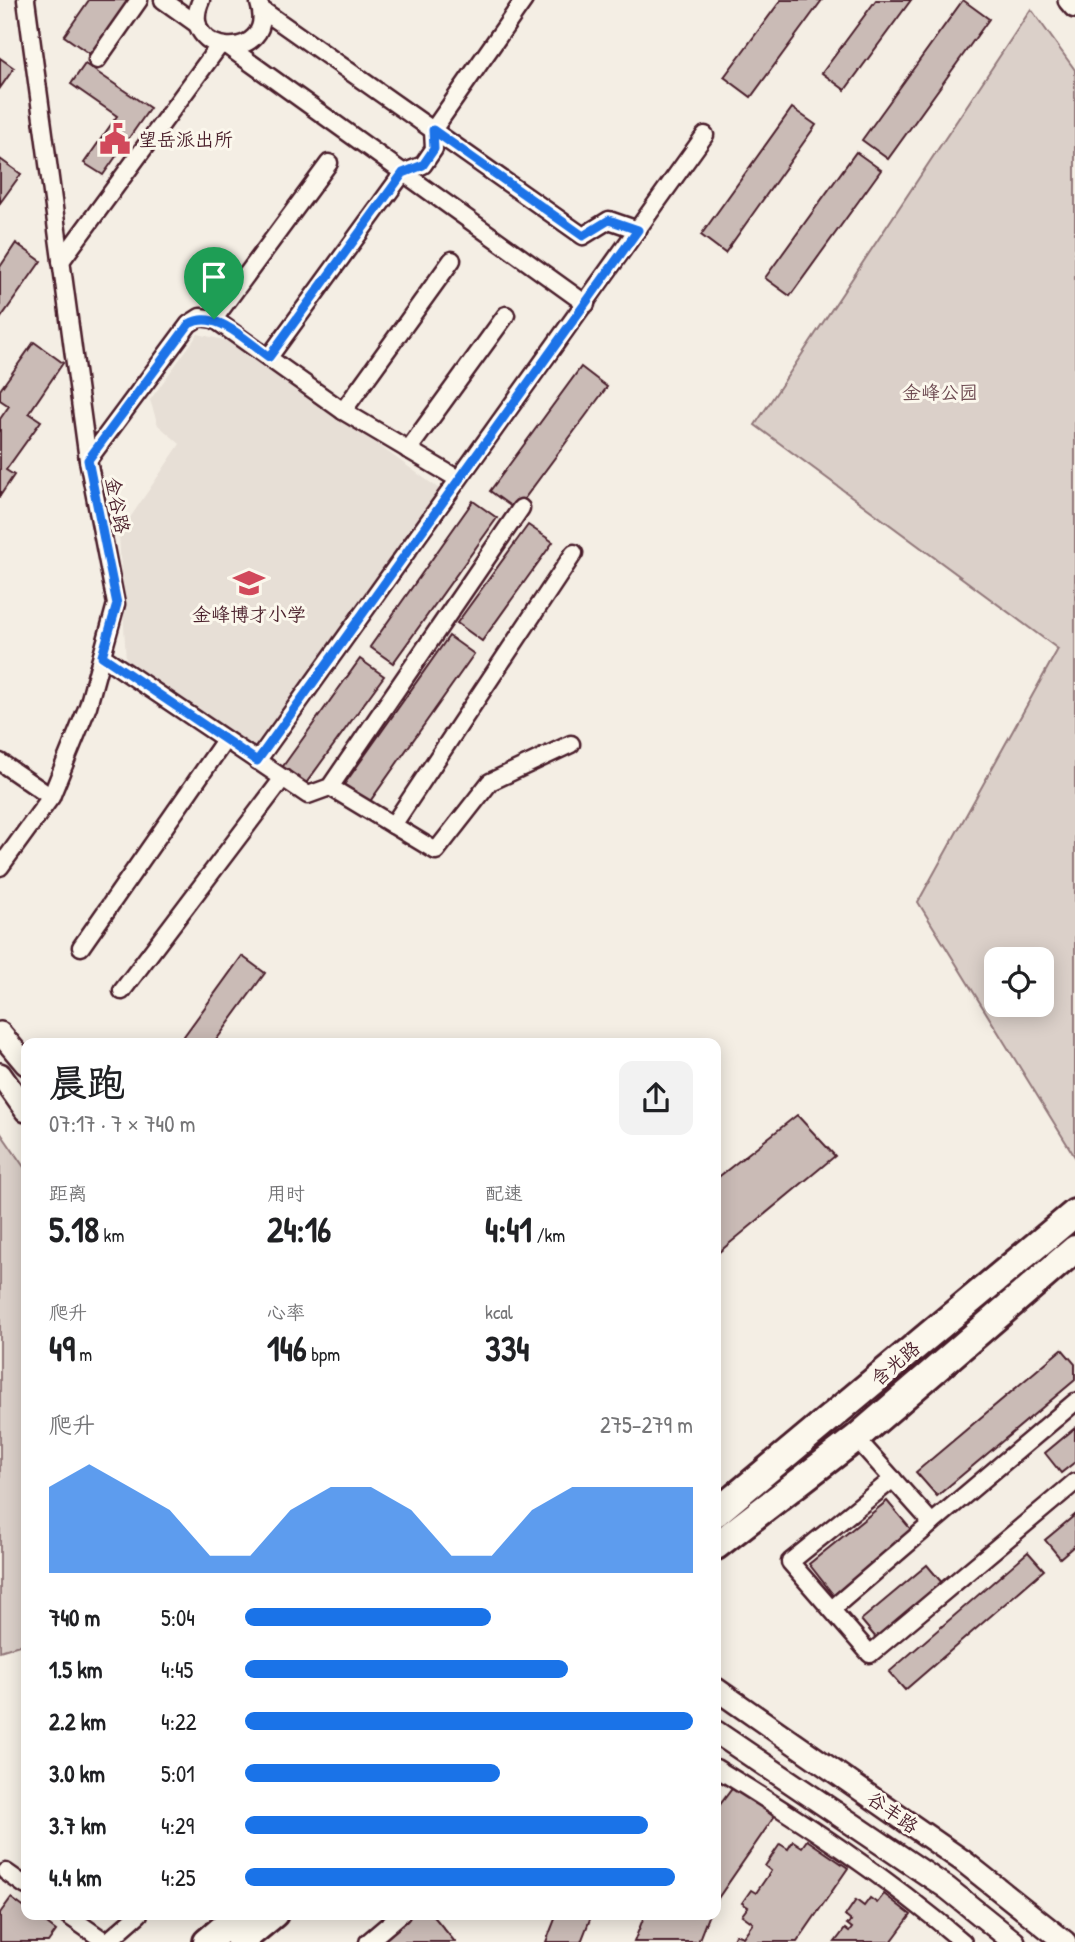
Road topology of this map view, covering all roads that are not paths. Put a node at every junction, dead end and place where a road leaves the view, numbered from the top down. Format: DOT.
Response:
graph roads {
  1 [pos="26,0"];
  2 [pos="139,0"];
  3 [pos="163,0"];
  4 [pos="201,0"];
  5 [pos="524,0"];
  6 [pos="1069,0"];
  7 [pos="259,4"];
  8 [pos="1075,7"];
  9 [pos="198,25"];
  10 [pos="225,47"];
  11 [pos="97,60"];
  12 [pos="433,130"];
  13 [pos="705,135"];
  14 [pos="329,163"];
  15 [pos="403,173"];
  16 [pos="638,230"];
  17 [pos="452,260"];
  18 [pos="61,261"];
  19 [pos="586,304"];
  20 [pos="506,315"];
  21 [pos="214,319"];
  22 [pos="269,357"];
  23 [pos="344,411"];
  24 [pos="408,450"];
  25 [pos="88,460"];
  26 [pos="458,479"];
  27 [pos="521,508"];
  28 [pos="574,552"];
  29 [pos="102,656"];
  30 [pos="225,740"];
  31 [pos="571,744"];
  32 [pos="257,761"];
  33 [pos="0,762"];
  34 [pos="282,778"];
  35 [pos="330,787"];
  36 [pos="51,797"];
  37 [pos="393,825"];
  38 [pos="0,867"];
  39 [pos="81,947"];
  40 [pos="122,991"];
  41 [pos="0,1033"];
  42 [pos="21,1058"];
  43 [pos="0,1074"];
  44 [pos="21,1104"];
  45 [pos="1075,1213"];
  46 [pos="1075,1249"];
  47 [pos="1075,1402"];
  48 [pos="856,1438"];
  49 [pos="893,1479"];
  50 [pos="1075,1482"];
  51 [pos="721,1509"];
  52 [pos="932,1522"];
  53 [pos="721,1542"];
  54 [pos="833,1608"];
  55 [pos="721,1692"];
  56 [pos="721,1735"];
  57 [pos="721,1771"];
  58 [pos="6,1872"];
  59 [pos="21,1882"];
  60 [pos="75,1920"];
  61 [pos="132,1920"];
  62 [pos="233,1920"];
  63 [pos="267,1920"];
  64 [pos="394,1920"];
  65 [pos="107,1942"];
  66 [pos="206,1942"];
  67 [pos="240,1942"];
  68 [pos="368,1942"];
  69 [pos="964,1942"];
  70 [pos="1014,1942"];
  71 [pos="1065,1942"];
  1 -- 18 [label="street, 金谷路"];
  2 -- 11 [label="street"];
  3 -- 9 [label="street"];
  4 -- 9 [label="street"];
  5 -- 12 [label="street"];
  6 -- 8 [label="street"];
  7 -- 10 [label="street"];
  7 -- 12 [label="street"];
  9 -- 10 [label="street"];
  10 -- 15 [label="street"];
  10 -- 18 [label="street"];
  12 -- 15 [label="street"];
  12 -- 16 [label="street"];
  13 -- 16 [label="street"];
  14 -- 21 [label="street"];
  15 -- 19 [label="street"];
  15 -- 22 [label="street"];
  16 -- 19 [label="street"];
  17 -- 23 [label="street"];
  18 -- 25 [label="street, 金谷路"];
  19 -- 26 [label="street"];
  20 -- 24 [label="street"];
  21 -- 22 [label="street"];
  21 -- 25 [label="street"];
  22 -- 23 [label="street"];
  23 -- 24 [label="street"];
  24 -- 26 [label="street"];
  25 -- 29 [label="street, 金谷路"];
  26 -- 32 [label="street"];
  27 -- 35 [label="street"];
  28 -- 37 [label="street"];
  29 -- 30 [label="street"];
  29 -- 36 [label="street, 金谷路"];
  30 -- 32 [label="street"];
  30 -- 39 [label="street"];
  31 -- 37 [label="street"];
  32 -- 34 [label="street"];
  33 -- 36 [label="street"];
  34 -- 35 [label="street"];
  34 -- 40 [label="street"];
  35 -- 37 [label="street"];
  36 -- 38 [label="street, 金谷路"];
  41 -- 42 [label="street"];
  43 -- 44 [label="street"];
  45 -- 51 [label="main road, 含光路"];
  46 -- 48 [label="main road, 含光路"];
  47 -- 52 [label="street"];
  48 -- 49 [label="street"];
  48 -- 53 [label="main road, 含光路"];
  49 -- 52 [label="street"];
  49 -- 54 [label="street"];
  50 -- 54 [label="street"];
  52 -- 54 [label="street"];
  55 -- 71 [label="street, 谷丰路"];
  56 -- 70 [label="street, 谷丰路"];
  57 -- 69 [label="street"];
  58 -- 59 [label="street"];
  60 -- 65 [label="street"];
  61 -- 65 [label="street"];
  62 -- 66 [label="main road"];
  63 -- 67 [label="main road"];
  64 -- 68 [label="street"];
}
